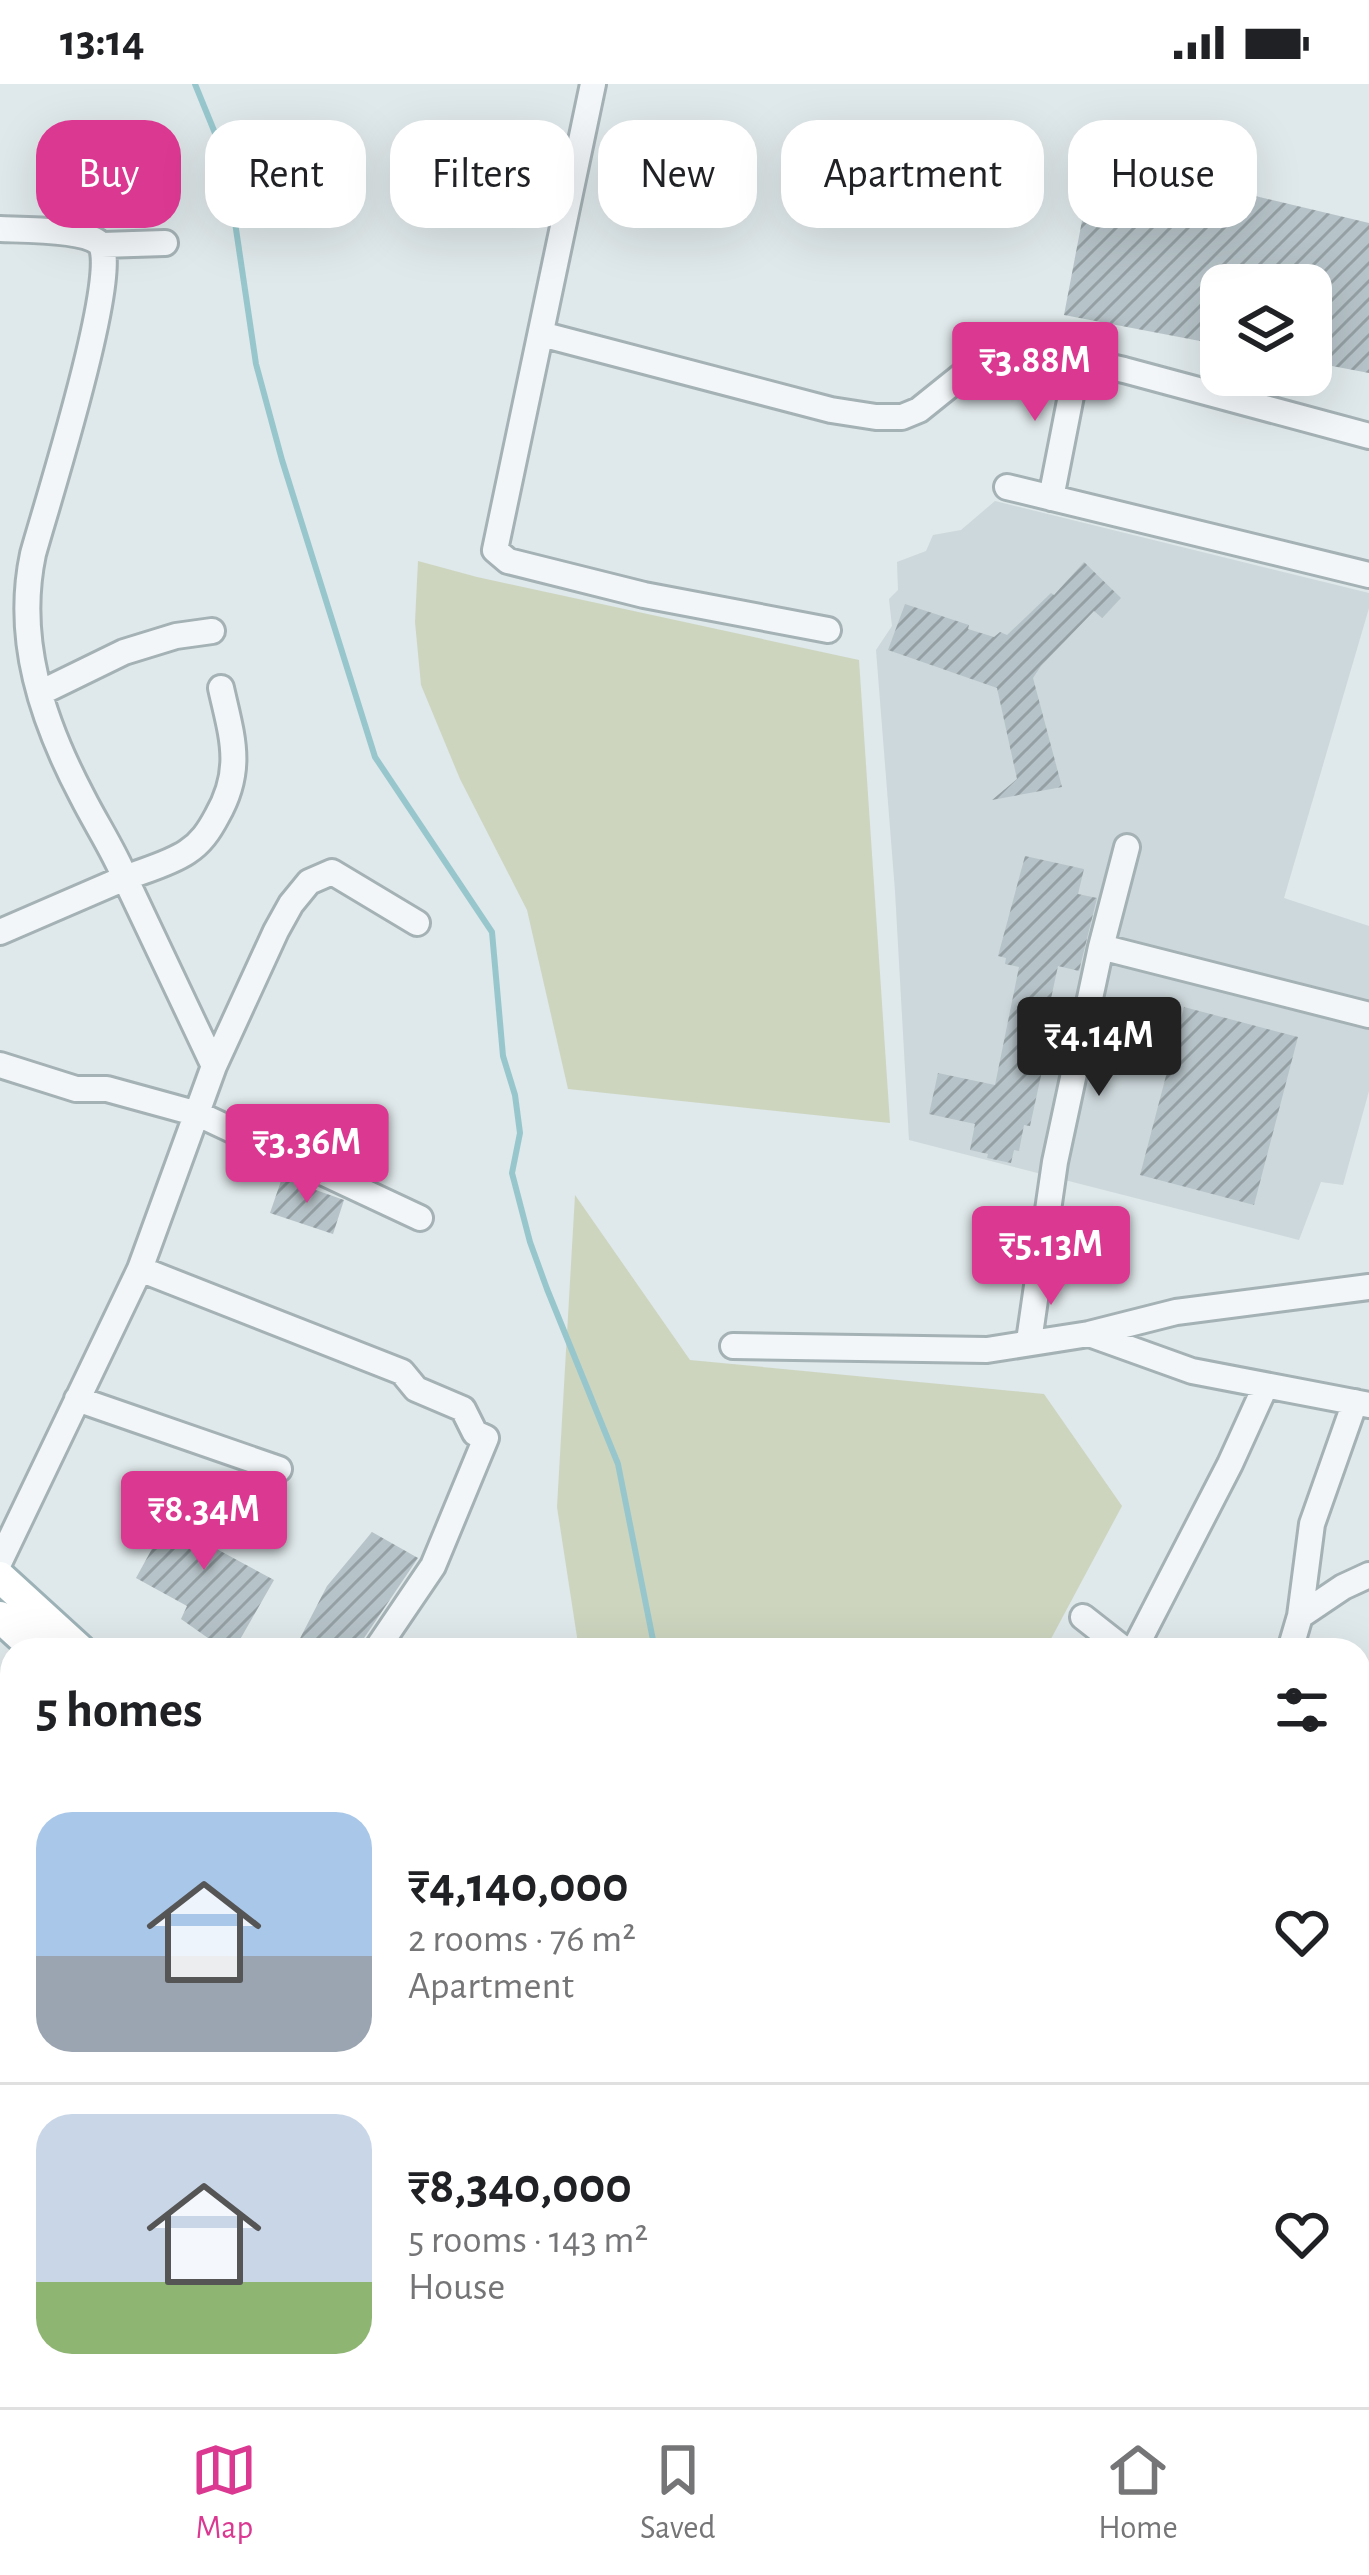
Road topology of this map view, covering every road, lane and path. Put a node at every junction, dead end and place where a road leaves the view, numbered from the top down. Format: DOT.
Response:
graph roads {
  1 [pos="593,84"];
  2 [pos="0,229"];
  3 [pos="165,243"];
  4 [pos="102,245"];
  5 [pos="541,334"];
  6 [pos="1078,360"];
  7 [pos="1369,436"];
  8 [pos="1006,487"];
  9 [pos="1052,499"];
  10 [pos="1369,575"];
  11 [pos="828,630"];
  12 [pos="212,632"];
  13 [pos="221,688"];
  14 [pos="40,693"];
  15 [pos="1126,847"];
  16 [pos="125,878"];
  17 [pos="417,923"];
  18 [pos="0,932"];
  19 [pos="1100,947"];
  20 [pos="1369,1015"];
  21 [pos="0,1065"];
  22 [pos="214,1066"];
  23 [pos="198,1114"];
  24 [pos="420,1218"];
  25 [pos="140,1269"];
  26 [pos="1369,1287"];
  27 [pos="1089,1334"];
  28 [pos="1029,1341"];
  29 [pos="733,1346"];
  30 [pos="1265,1387"];
  31 [pos="76,1400"];
  32 [pos="1362,1404"];
  33 [pos="279,1468"];
  34 [pos="0,1562"];
  35 [pos="1369,1575"];
  36 [pos="0,1577"];
  37 [pos="1300,1616"];
  38 [pos="0,1617"];
  39 [pos="1083,1617"];
  40 [pos="23,1638"];
  41 [pos="67,1638"];
  42 [pos="384,1638"];
  43 [pos="1113,1638"];
  44 [pos="1136,1638"];
  45 [pos="1293,1638"];
  1 -- 5 [label="street"];
  2 -- 4 [label="street"];
  3 -- 4 [label="street"];
  4 -- 14 [label="street"];
  5 -- 6 [label="street"];
  5 -- 11 [label="street"];
  6 -- 7 [label="street"];
  6 -- 9 [label="street"];
  8 -- 9 [label="street"];
  9 -- 10 [label="street"];
  12 -- 14 [label="street"];
  13 -- 16 [label="street"];
  14 -- 16 [label="street"];
  15 -- 19 [label="street"];
  16 -- 18 [label="street"];
  16 -- 22 [label="street"];
  17 -- 22 [label="street"];
  19 -- 20 [label="street"];
  19 -- 28 [label="street"];
  21 -- 23 [label="street"];
  22 -- 23 [label="street"];
  23 -- 24 [label="street"];
  23 -- 25 [label="street"];
  25 -- 31 [label="street"];
  25 -- 42 [label="street"];
  26 -- 27 [label="street"];
  27 -- 28 [label="street"];
  27 -- 30 [label="street"];
  28 -- 29 [label="street"];
  30 -- 32 [label="street"];
  30 -- 44 [label="street"];
  31 -- 33 [label="street"];
  31 -- 34 [label="street"];
  32 -- 37 [label="street"];
  35 -- 37 [label="street"];
  36 -- 41 [label="main road"];
  37 -- 45 [label="street"];
  38 -- 40 [label="main road"];
  39 -- 43 [label="street"];
}
